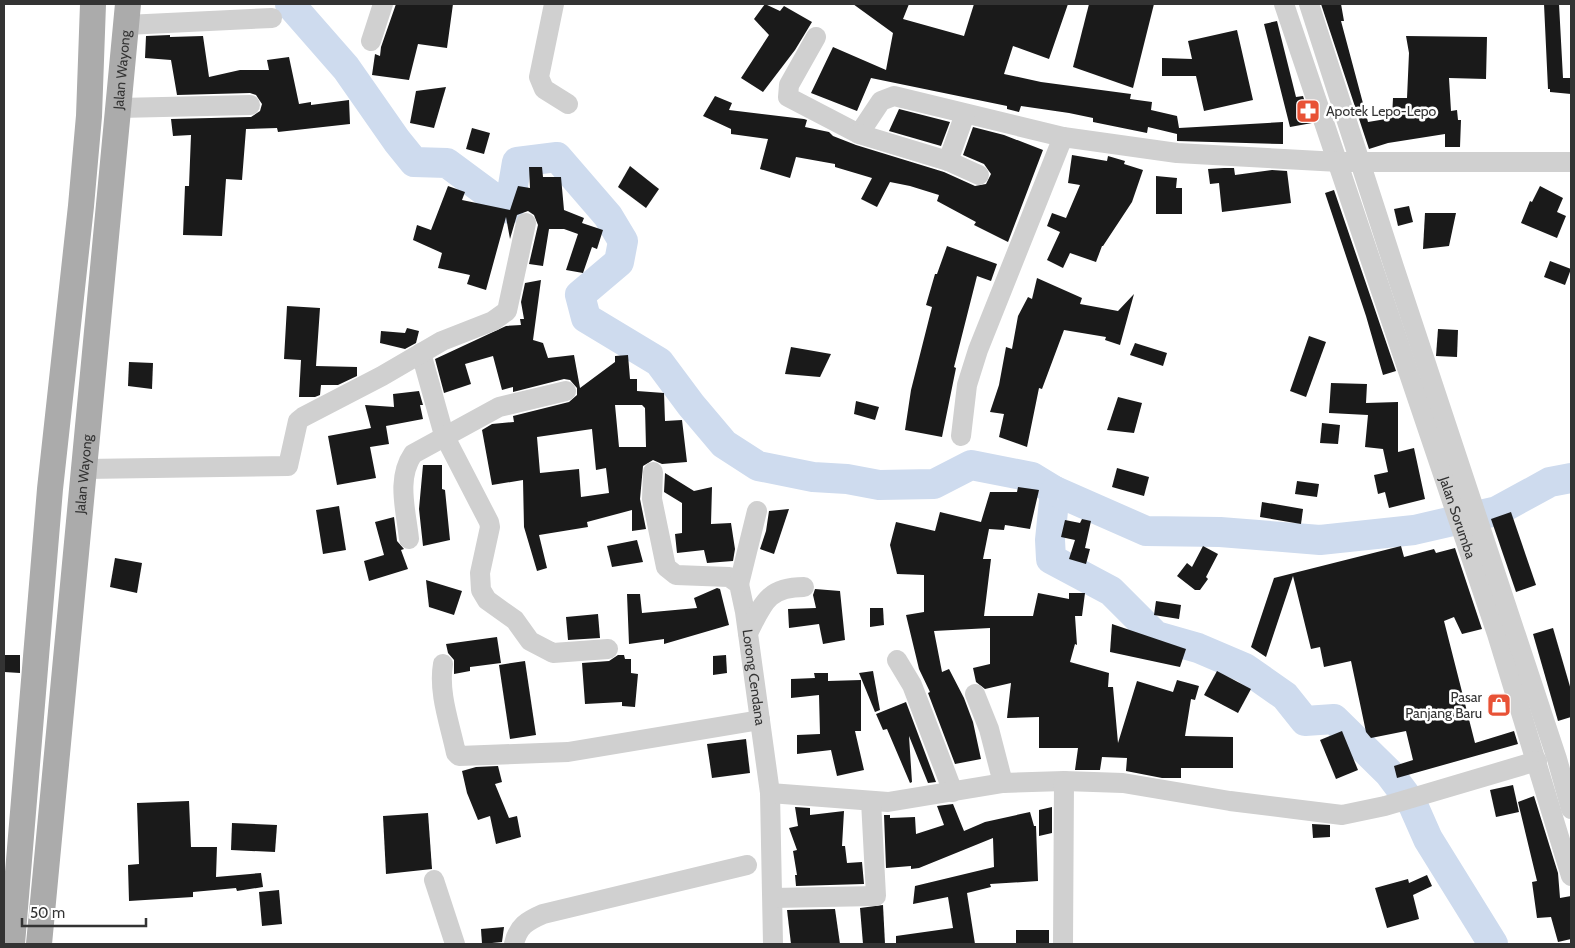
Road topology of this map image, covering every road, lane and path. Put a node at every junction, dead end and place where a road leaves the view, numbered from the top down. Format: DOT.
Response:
graph roads {
  1 [pos="93,4"];
  2 [pos="383,4"];
  3 [pos="554,4"];
  4 [pos="1284,4"];
  5 [pos="1310,4"];
  6 [pos="127,14"];
  7 [pos="272,18"];
  8 [pos="816,36"];
  9 [pos="371,41"];
  10 [pos="568,104"];
  11 [pos="250,105"];
  12 [pos="119,108"];
  13 [pos="965,114"];
  14 [pos="859,134"];
  15 [pos="1063,137"];
  16 [pos="948,161"];
  17 [pos="1339,162"];
  18 [pos="1360,162"];
  19 [pos="1571,162"];
  20 [pos="979,175"];
  21 [pos="526,223"];
  22 [pos="421,353"];
  23 [pos="566,391"];
  24 [pos="444,435"];
  25 [pos="961,436"];
  26 [pos="86,468"];
  27 [pos="653,472"];
  28 [pos="1465,510"];
  29 [pos="757,511"];
  30 [pos="409,538"];
  31 [pos="739,584"];
  32 [pos="804,587"];
  33 [pos="748,633"];
  34 [pos="1510,646"];
  35 [pos="608,649"];
  36 [pos="897,660"];
  37 [pos="443,664"];
  38 [pos="35,669"];
  39 [pos="64,672"];
  40 [pos="975,694"];
  41 [pos="760,720"];
  42 [pos="1564,758"];
  43 [pos="1537,761"];
  44 [pos="1064,781"];
  45 [pos="1003,783"];
  46 [pos="953,792"];
  47 [pos="770,793"];
  48 [pos="871,801"];
  49 [pos="1571,809"];
  50 [pos="747,865"];
  51 [pos="1571,876"];
  52 [pos="434,880"];
  53 [pos="773,898"];
  54 [pos="12,944"];
  55 [pos="39,944"];
  56 [pos="455,944"];
  57 [pos="514,944"];
  58 [pos="774,944"];
  59 [pos="1063,944"];
  1 -- 38 [label="main road"];
  2 -- 9 [label="street"];
  3 -- 10 [label="street"];
  4 -- 17 [label="street, Jalan Sorumba"];
  5 -- 18 [label="street"];
  6 -- 7 [label="street"];
  6 -- 12 [label="main road, Jalan Wayong"];
  8 -- 14 [label="street"];
  11 -- 12 [label="street"];
  12 -- 26 [label="main road, Jalan Wayong"];
  13 -- 14 [label="street"];
  13 -- 15 [label="street"];
  13 -- 16 [label="street"];
  14 -- 16 [label="street"];
  15 -- 17 [label="street"];
  15 -- 25 [label="street"];
  16 -- 20 [label="street"];
  17 -- 18 [label="street"];
  17 -- 28 [label="street, Jalan Sorumba"];
  18 -- 19 [label="street"];
  18 -- 28 [label="street"];
  21 -- 22 [label="street"];
  22 -- 24 [label="street"];
  22 -- 26 [label="street"];
  23 -- 24 [label="street"];
  24 -- 30 [label="street"];
  24 -- 35 [label="street"];
  26 -- 39 [label="main road, Jalan Wayong"];
  27 -- 31 [label="street"];
  28 -- 34 [label="street, Jalan Sorumba"];
  29 -- 31 [label="street"];
  31 -- 33 [label="street, Lorong Cendana"];
  32 -- 33 [label="street"];
  33 -- 41 [label="street, Lorong Cendana"];
  34 -- 42 [label="street"];
  34 -- 43 [label="street, Jalan Sorumba"];
  36 -- 46 [label="street"];
  37 -- 41 [label="street"];
  38 -- 39 [label="main road"];
  38 -- 54 [label="main road"];
  39 -- 55 [label="main road, Jalan Wayong"];
  40 -- 45 [label="street"];
  41 -- 47 [label="street, Lorong Cendana"];
  42 -- 49 [label="street"];
  43 -- 44 [label="street"];
  43 -- 51 [label="street, Jalan Sorumba"];
  44 -- 45 [label="street"];
  44 -- 59 [label="street"];
  45 -- 46 [label="street"];
  46 -- 48 [label="street"];
  47 -- 48 [label="street"];
  47 -- 53 [label="street, Lorong Cendana"];
  48 -- 53 [label="street"];
  50 -- 57 [label="street"];
  52 -- 56 [label="street"];
  53 -- 58 [label="street, Lorong Cendana"];
}
